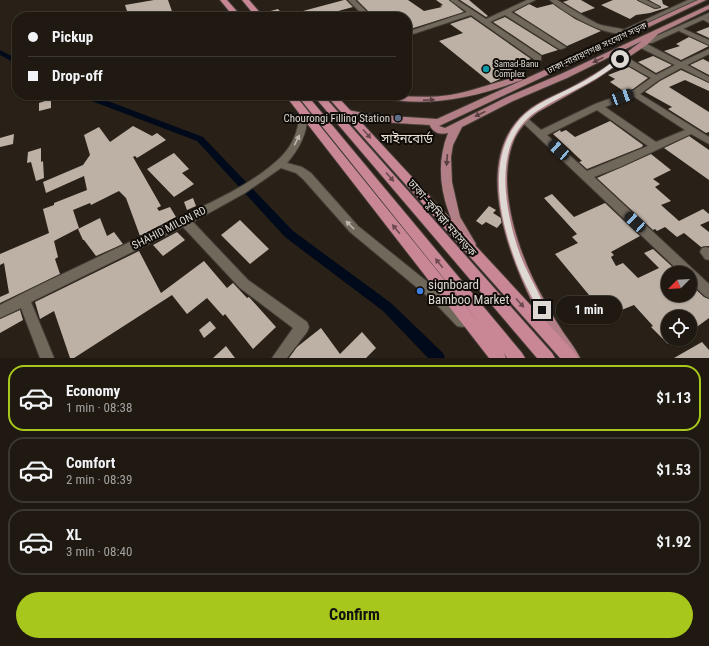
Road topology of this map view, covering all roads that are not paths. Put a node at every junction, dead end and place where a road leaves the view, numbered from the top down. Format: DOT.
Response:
graph roads {
  1 [pos="222,0"];
  2 [pos="237,0"];
  3 [pos="245,0"];
  4 [pos="351,0"];
  5 [pos="453,0"];
  6 [pos="530,0"];
  7 [pos="553,0"];
  8 [pos="641,0"];
  9 [pos="693,0"];
  10 [pos="703,0"];
  11 [pos="657,7"];
  12 [pos="709,7"];
  13 [pos="228,12"];
  14 [pos="233,12"];
  15 [pos="247,12"];
  16 [pos="256,12"];
  17 [pos="364,12"];
  18 [pos="505,12"];
  19 [pos="471,13"];
  20 [pos="707,18"];
  21 [pos="485,22"];
  22 [pos="652,29"];
  23 [pos="679,29"];
  24 [pos="624,31"];
  25 [pos="412,32"];
  26 [pos="646,43"];
  27 [pos="709,43"];
  28 [pos="562,47"];
  29 [pos="709,50"];
  30 [pos="538,58"];
  31 [pos="622,58"];
  32 [pos="681,65"];
  33 [pos="656,78"];
  34 [pos="709,80"];
  35 [pos="633,93"];
  36 [pos="294,100"];
  37 [pos="306,100"];
  38 [pos="322,100"];
  39 [pos="336,100"];
  40 [pos="412,100"];
  41 [pos="598,106"];
  42 [pos="303,111"];
  43 [pos="348,113"];
  44 [pos="523,119"];
  45 [pos="438,122"];
  46 [pos="459,124"];
  47 [pos="692,130"];
  48 [pos="541,134"];
  49 [pos="709,141"];
  50 [pos="655,146"];
  51 [pos="279,164"];
  52 [pos="586,176"];
  53 [pos="185,221"];
  54 [pos="477,256"];
  55 [pos="681,266"];
  56 [pos="697,281"];
  57 [pos="709,292"];
  58 [pos="24,299"];
  59 [pos="0,312"];
  60 [pos="496,355"];
  61 [pos="47,358"];
  62 [pos="279,358"];
  63 [pos="517,358"];
  64 [pos="547,358"];
  65 [pos="570,358"];
  66 [pos="573,358"];
  1 -- 13 [label="highway"];
  1 -- 14 [label="highway"];
  2 -- 15 [label="highway"];
  3 -- 16 [label="highway"];
  4 -- 17 [label="street"];
  5 -- 19 [label="street"];
  6 -- 18 [label="street"];
  7 -- 24 [label="street"];
  8 -- 11 [label="street"];
  9 -- 24 [label="street"];
  10 -- 22 [label="main road, ঢাকা-নারায়ণগঞ্জ সংযোগ সড়ক"];
  12 -- 22 [label="main road, ঢাকা-নারায়ণগঞ্জ সংযোগ সড়ক"];
  18 -- 21 [label="street"];
  18 -- 28 [label="street"];
  19 -- 21 [label="street"];
  19 -- 25 [label="street"];
  20 -- 23 [label="street"];
  21 -- 30 [label="street"];
  22 -- 24 [label="main road"];
  22 -- 26 [label="main road"];
  22 -- 45 [label="main road, ঢাকা-নারায়ণগঞ্জ সংযোগ সড়ক"];
  22 -- 46 [label="main road, ঢাকা-নারায়ণগঞ্জ সংযোগ সড়ক, one-way"];
  23 -- 26 [label="street"];
  23 -- 27 [label="street"];
  40 -- 24 [label="main road, one-way"];
  26 -- 31 [label="main road"];
  26 -- 32 [label="street"];
  29 -- 32 [label="street"];
  31 -- 33 [label="street"];
  31 -- 44 [label="main road"];
  32 -- 33 [label="street"];
  32 -- 34 [label="street"];
  33 -- 35 [label="street"];
  35 -- 41 [label="street"];
  35 -- 47 [label="street"];
  36 -- 42 [label="highway"];
  63 -- 37 [label="highway, one-way"];
  38 -- 64 [label="highway, ঢাকা–কুমিল্লা মহাসড়ক, one-way"];
  39 -- 43 [label="highway"];
  41 -- 48 [label="street"];
  41 -- 50 [label="street"];
  51 -- 42 [label="street, SHAHID MILON RD, one-way"];
  60 -- 42 [label="highway, one-way"];
  43 -- 45 [label="main road"];
  43 -- 54 [label="highway, one-way"];
  44 -- 48 [label="street"];
  44 -- 66 [label="main road"];
  45 -- 46 [label="main road, ঢাকা-নারায়ণগঞ্জ সংযোগ সড়ক"];
  46 -- 54 [label="main road, one-way"];
  47 -- 49 [label="street"];
  47 -- 50 [label="street"];
  48 -- 52 [label="street"];
  50 -- 52 [label="street"];
  51 -- 53 [label="street, SHAHID MILON RD"];
  60 -- 51 [label="street, one-way"];
  52 -- 55 [label="street"];
  53 -- 58 [label="street, SHAHID MILON RD"];
  53 -- 62 [label="street"];
  54 -- 65 [label="highway, one-way"];
  56 -- 57 [label="street"];
  58 -- 59 [label="street, SHAHID MILON RD"];
  58 -- 61 [label="street"];
}
